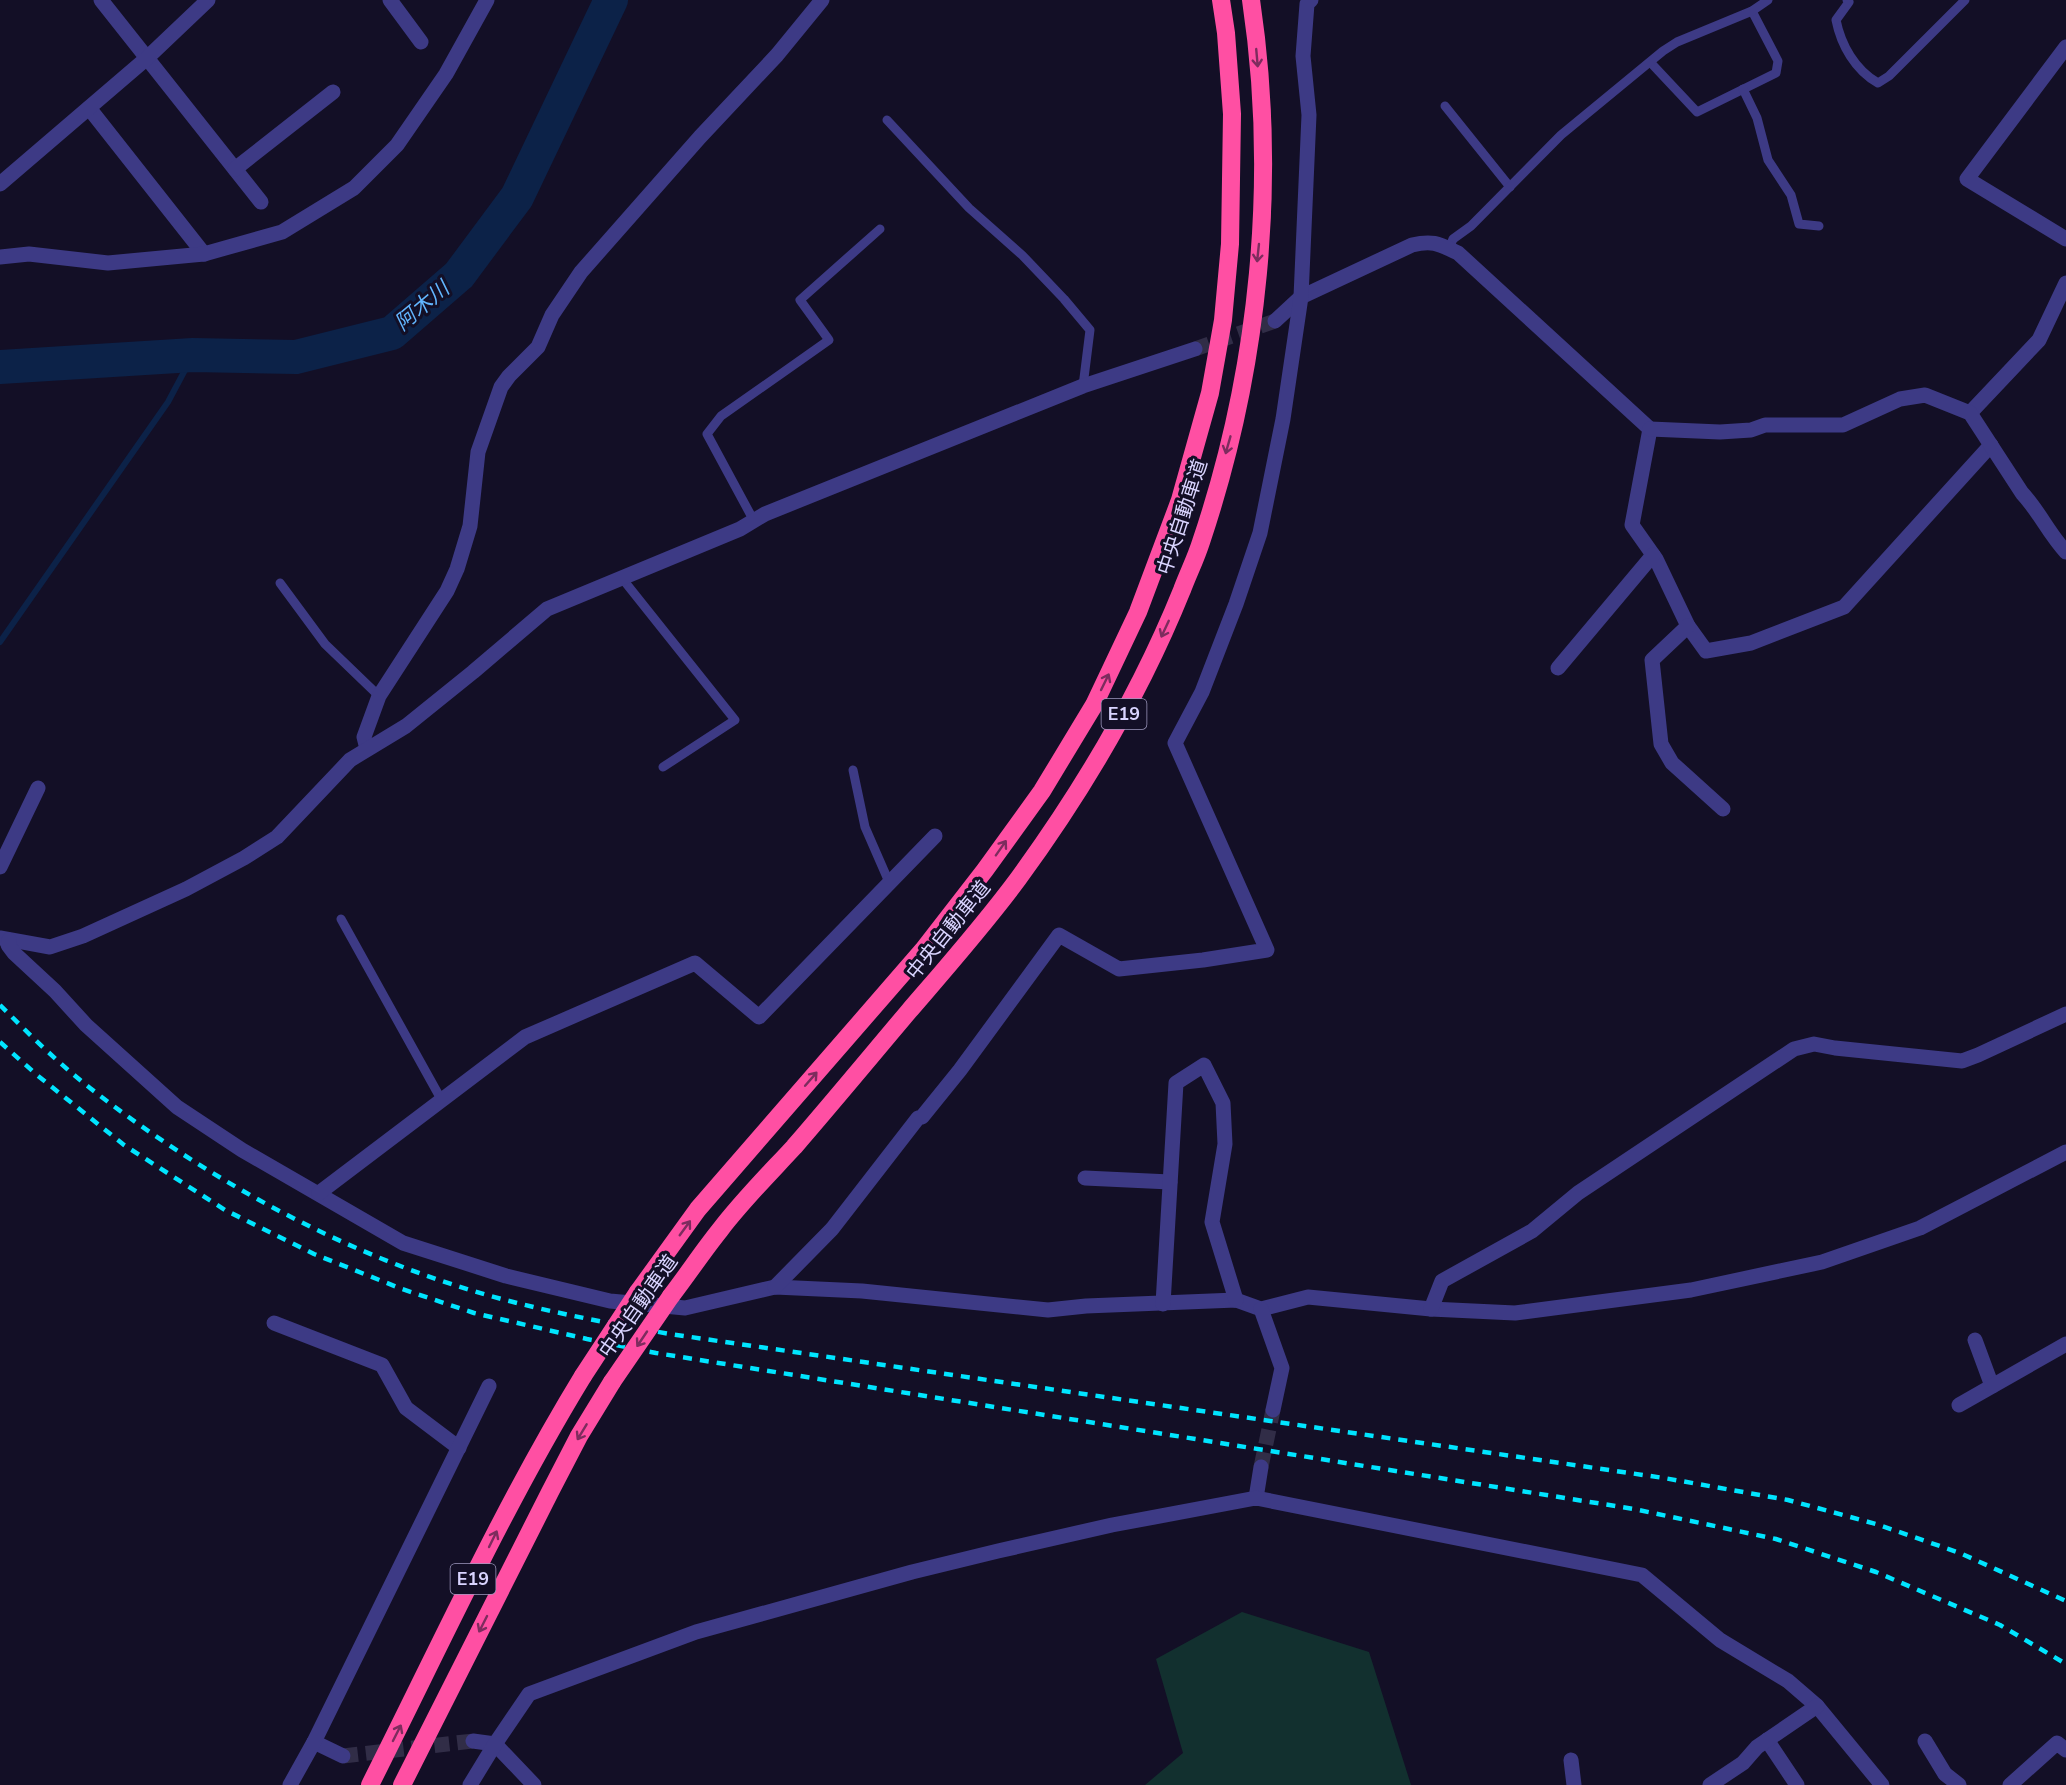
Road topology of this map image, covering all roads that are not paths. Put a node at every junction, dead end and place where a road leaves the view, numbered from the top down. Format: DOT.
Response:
graph roads {
  1 [pos="101,0"];
  2 [pos="208,0"];
  3 [pos="390,0"];
  4 [pos="488,0"];
  5 [pos="822,0"];
  6 [pos="1221,0"];
  7 [pos="1251,0"];
  8 [pos="1311,0"];
  9 [pos="1768,0"];
  10 [pos="1847,0"];
  11 [pos="1965,0"];
  12 [pos="1752,11"];
  13 [pos="421,42"];
  14 [pos="2066,47"];
  15 [pos="147,58"];
  16 [pos="1651,63"];
  17 [pos="1743,89"];
  18 [pos="333,92"];
  19 [pos="1445,106"];
  20 [pos="89,108"];
  21 [pos="887,120"];
  22 [pos="235,169"];
  23 [pos="0,184"];
  24 [pos="1510,187"];
  25 [pos="261,202"];
  26 [pos="1819,226"];
  27 [pos="880,229"];
  28 [pos="2066,239"];
  29 [pos="1449,249"];
  30 [pos="204,254"];
  31 [pos="0,257"];
  32 [pos="2066,283"];
  33 [pos="1301,297"];
  34 [pos="1275,321"];
  35 [pos="1195,349"];
  36 [pos="1083,386"];
  37 [pos="1970,413"];
  38 [pos="1650,429"];
  39 [pos="1991,446"];
  40 [pos="754,521"];
  41 [pos="2066,552"];
  42 [pos="1653,555"];
  43 [pos="621,577"];
  44 [pos="280,583"];
  45 [pos="1688,626"];
  46 [pos="1558,668"];
  47 [pos="379,696"];
  48 [pos="367,749"];
  49 [pos="663,767"];
  50 [pos="853,770"];
  51 [pos="38,788"];
  52 [pos="1723,809"];
  53 [pos="935,836"];
  54 [pos="0,867"];
  55 [pos="890,882"];
  56 [pos="340,919"];
  57 [pos="4,939"];
  58 [pos="2066,1014"];
  59 [pos="441,1099"];
  60 [pos="2066,1152"];
  61 [pos="1085,1178"];
  62 [pos="1170,1182"];
  63 [pos="319,1192"];
  64 [pos="775,1287"];
  65 [pos="1236,1300"];
  66 [pos="1163,1304"];
  67 [pos="1261,1309"];
  68 [pos="1431,1309"];
  69 [pos="274,1323"];
  70 [pos="1975,1340"];
  71 [pos="2066,1344"];
  72 [pos="489,1386"];
  73 [pos="1992,1386"];
  74 [pos="1959,1405"];
  75 [pos="1273,1410"];
  76 [pos="459,1448"];
  77 [pos="1261,1467"];
  78 [pos="1256,1498"];
  79 [pos="1817,1707"];
  80 [pos="1767,1740"];
  81 [pos="1925,1741"];
  82 [pos="314,1742"];
  83 [pos="473,1742"];
  84 [pos="495,1744"];
  85 [pos="2066,1750"];
  86 [pos="343,1756"];
  87 [pos="1571,1760"];
  88 [pos="290,1785"];
  89 [pos="370,1785"];
  90 [pos="402,1785"];
  91 [pos="470,1785"];
  92 [pos="534,1785"];
  93 [pos="1574,1785"];
  94 [pos="1710,1785"];
  95 [pos="1797,1785"];
  96 [pos="1882,1785"];
  97 [pos="1959,1785"];
  98 [pos="2010,1785"];
  1 -- 15 [label="street"];
  2 -- 15 [label="street"];
  3 -- 13 [label="street"];
  4 -- 30 [label="street"];
  5 -- 47 [label="street"];
  89 -- 6 [label="highway, 中央自動車道 / E19, one-way, bridge"];
  7 -- 90 [label="highway, 中央自動車道 / E19, one-way, bridge"];
  8 -- 33 [label="street"];
  9 -- 12 [label="lane"];
  10 -- 11 [label="lane"];
  12 -- 16 [label="lane"];
  12 -- 17 [label="lane"];
  14 -- 28 [label="street"];
  15 -- 20 [label="street"];
  15 -- 22 [label="street"];
  16 -- 17 [label="lane"];
  16 -- 24 [label="lane"];
  17 -- 26 [label="lane"];
  18 -- 22 [label="street"];
  19 -- 24 [label="lane"];
  20 -- 23 [label="street"];
  20 -- 30 [label="street"];
  21 -- 36 [label="lane"];
  22 -- 25 [label="street"];
  24 -- 29 [label="lane"];
  27 -- 40 [label="lane"];
  29 -- 33 [label="street"];
  29 -- 38 [label="street"];
  30 -- 31 [label="street"];
  32 -- 37 [label="street"];
  33 -- 34 [label="street"];
  33 -- 64 [label="street"];
  35 -- 36 [label="street"];
  36 -- 40 [label="street"];
  37 -- 38 [label="street"];
  37 -- 39 [label="street"];
  38 -- 42 [label="street"];
  39 -- 41 [label="street"];
  39 -- 45 [label="street"];
  40 -- 43 [label="street"];
  42 -- 45 [label="street"];
  42 -- 46 [label="street"];
  43 -- 48 [label="street"];
  43 -- 49 [label="lane"];
  44 -- 47 [label="lane"];
  45 -- 52 [label="street"];
  47 -- 48 [label="street"];
  48 -- 57 [label="street"];
  50 -- 55 [label="lane"];
  51 -- 54 [label="street"];
  53 -- 55 [label="street"];
  55 -- 59 [label="street"];
  56 -- 59 [label="lane"];
  57 -- 63 [label="street"];
  58 -- 68 [label="street"];
  59 -- 63 [label="street"];
  60 -- 68 [label="street"];
  61 -- 62 [label="street"];
  62 -- 65 [label="street"];
  62 -- 66 [label="street"];
  63 -- 64 [label="street"];
  64 -- 66 [label="street"];
  65 -- 66 [label="street"];
  65 -- 67 [label="street"];
  67 -- 68 [label="street"];
  67 -- 75 [label="street"];
  69 -- 76 [label="street"];
  70 -- 73 [label="street"];
  71 -- 73 [label="street"];
  72 -- 76 [label="street"];
  73 -- 74 [label="street"];
  76 -- 82 [label="street"];
  77 -- 78 [label="street"];
  78 -- 79 [label="street"];
  78 -- 84 [label="street"];
  79 -- 80 [label="street"];
  79 -- 96 [label="street"];
  80 -- 94 [label="street"];
  80 -- 95 [label="street"];
  81 -- 97 [label="street"];
  82 -- 86 [label="street"];
  82 -- 88 [label="street"];
  83 -- 84 [label="street"];
  84 -- 91 [label="street"];
  84 -- 92 [label="street"];
  85 -- 98 [label="street"];
  87 -- 93 [label="street"];
}
